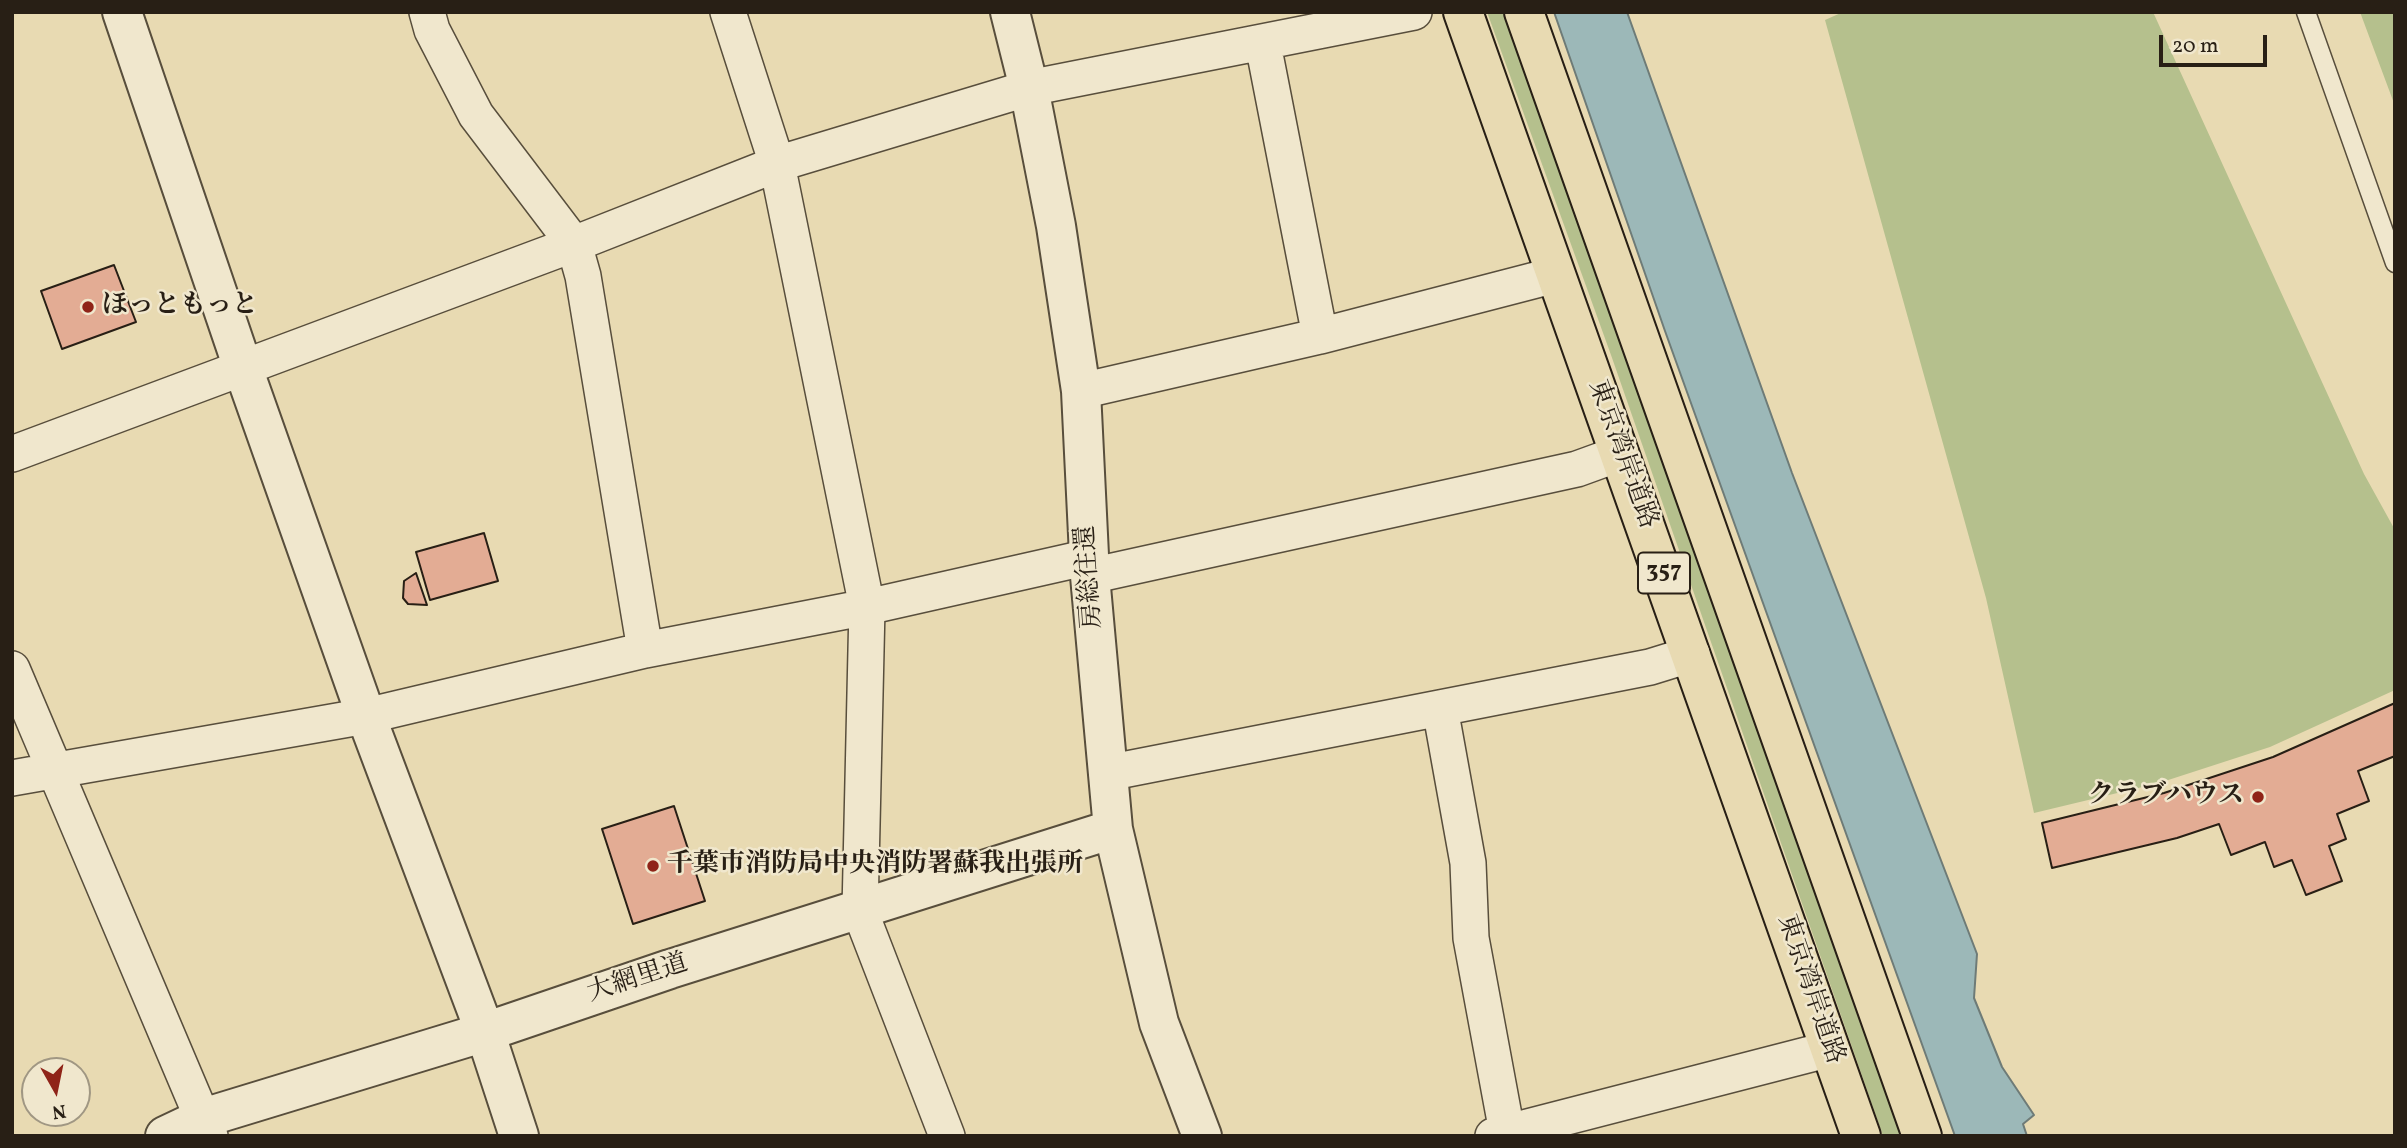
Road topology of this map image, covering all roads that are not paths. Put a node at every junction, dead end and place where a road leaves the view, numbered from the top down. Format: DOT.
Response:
graph roads {
  1 [pos="122,12"];
  2 [pos="427,12"];
  3 [pos="728,12"];
  4 [pos="1010,12"];
  5 [pos="1414,12"];
  6 [pos="1463,12"];
  7 [pos="1524,12"];
  8 [pos="2306,12"];
  9 [pos="1263,44"];
  10 [pos="1030,88"];
  11 [pos="777,164"];
  12 [pos="574,244"];
  13 [pos="2395,263"];
  14 [pos="1555,275"];
  15 [pos="1321,336"];
  16 [pos="243,368"];
  17 [pos="1081,391"];
  18 [pos="1621,453"];
  19 [pos="12,454"];
  20 [pos="1089,567"];
  21 [pos="867,607"];
  22 [pos="645,650"];
  23 [pos="1692,654"];
  24 [pos="12,669"];
  25 [pos="1440,708"];
  26 [pos="366,716"];
  27 [pos="56,771"];
  28 [pos="1107,772"];
  29 [pos="12,778"];
  30 [pos="1113,829"];
  31 [pos="860,911"];
  32 [pos="485,1032"];
  33 [pos="1830,1049"];
  34 [pos="206,1127"];
  35 [pos="1500,1134"];
  36 [pos="164,1136"];
  37 [pos="519,1136"];
  38 [pos="947,1136"];
  39 [pos="1202,1136"];
  40 [pos="1861,1136"];
  41 [pos="1922,1136"];
  1 -- 16 [label="street"];
  2 -- 12 [label="street"];
  3 -- 11 [label="street"];
  4 -- 10 [label="street, 房総往還"];
  5 -- 9 [label="street"];
  6 -- 14 [label="highway, 東京湾岸道路 / 357"];
  7 -- 41 [label="highway, 357"];
  8 -- 13 [label="lane"];
  9 -- 10 [label="street"];
  9 -- 15 [label="street"];
  10 -- 11 [label="street"];
  10 -- 17 [label="street, 房総往還"];
  11 -- 12 [label="street"];
  11 -- 21 [label="street"];
  12 -- 16 [label="street"];
  12 -- 22 [label="street"];
  14 -- 15 [label="street"];
  14 -- 18 [label="highway, 東京湾岸道路 / 357"];
  15 -- 17 [label="street"];
  16 -- 19 [label="street"];
  16 -- 26 [label="street"];
  17 -- 20 [label="street, 房総往還"];
  18 -- 20 [label="street"];
  18 -- 23 [label="highway, 東京湾岸道路 / 357"];
  20 -- 21 [label="street"];
  20 -- 28 [label="street, 房総往還"];
  21 -- 22 [label="street"];
  21 -- 31 [label="street"];
  22 -- 26 [label="street"];
  23 -- 25 [label="street"];
  23 -- 33 [label="highway, 東京湾岸道路 / 357"];
  24 -- 27 [label="street"];
  25 -- 28 [label="street"];
  25 -- 35 [label="street"];
  26 -- 27 [label="street"];
  26 -- 32 [label="street"];
  27 -- 29 [label="street"];
  27 -- 34 [label="street"];
  28 -- 30 [label="street, 房総往還"];
  30 -- 31 [label="street, 大網里道"];
  30 -- 39 [label="street, 房総往還"];
  31 -- 32 [label="street, 大網里道"];
  31 -- 38 [label="street"];
  32 -- 34 [label="street, 大網里道"];
  32 -- 37 [label="street"];
  33 -- 35 [label="street"];
  33 -- 40 [label="highway, 東京湾岸道路 / 357"];
  34 -- 36 [label="street, 大網里道"];
}
